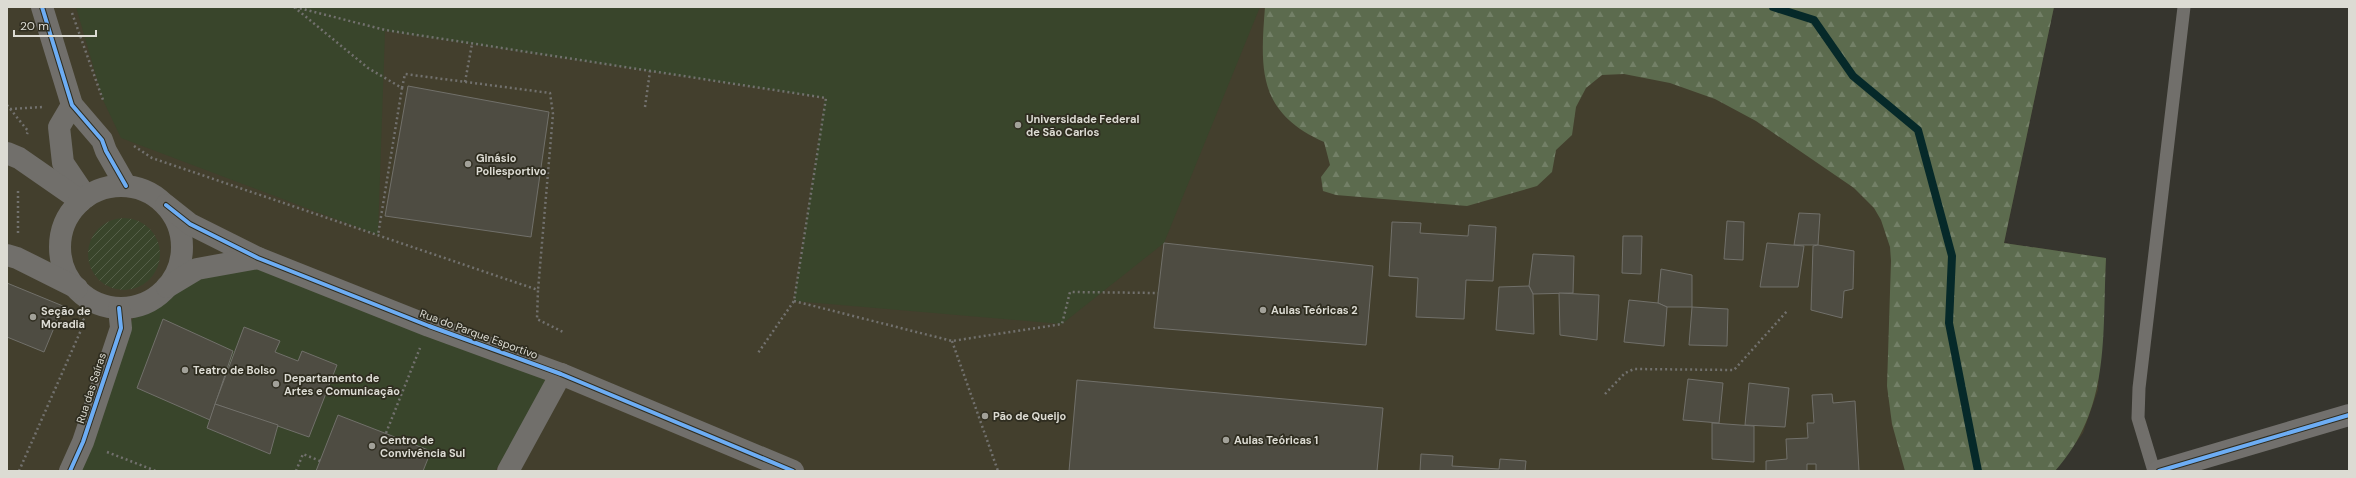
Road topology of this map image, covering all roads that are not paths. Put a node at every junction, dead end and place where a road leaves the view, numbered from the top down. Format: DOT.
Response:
graph roads {
  1 [pos="42,7"];
  2 [pos="2184,7"];
  3 [pos="72,105"];
  4 [pos="7,153"];
  5 [pos="126,186"];
  6 [pos="84,199"];
  7 [pos="166,205"];
  8 [pos="7,255"];
  9 [pos="258,258"];
  10 [pos="167,287"];
  11 [pos="77,288"];
  12 [pos="119,308"];
  13 [pos="561,374"];
  14 [pos="2349,415"];
  15 [pos="70,471"];
  16 [pos="508,471"];
  17 [pos="793,471"];
  18 [pos="2154,471"];
  19 [pos="2159,471"];
  1 -- 3 [label="street"];
  2 -- 18 [label="lane"];
  3 -- 5 [label="street"];
  3 -- 6 [label="street"];
  4 -- 6 [label="street"];
  5 -- 6 [label="street"];
  5 -- 7 [label="street"];
  6 -- 11 [label="street"];
  7 -- 9 [label="street, Rua do Parque Esportivo"];
  7 -- 10 [label="street"];
  8 -- 11 [label="street"];
  9 -- 10 [label="street"];
  9 -- 13 [label="street, Rua do Parque Esportivo"];
  10 -- 12 [label="street"];
  11 -- 12 [label="street"];
  12 -- 15 [label="street, Rua das Saíras"];
  13 -- 16 [label="street"];
  13 -- 17 [label="street, Rua do Parque Esportivo"];
  14 -- 19 [label="main road"];
}
